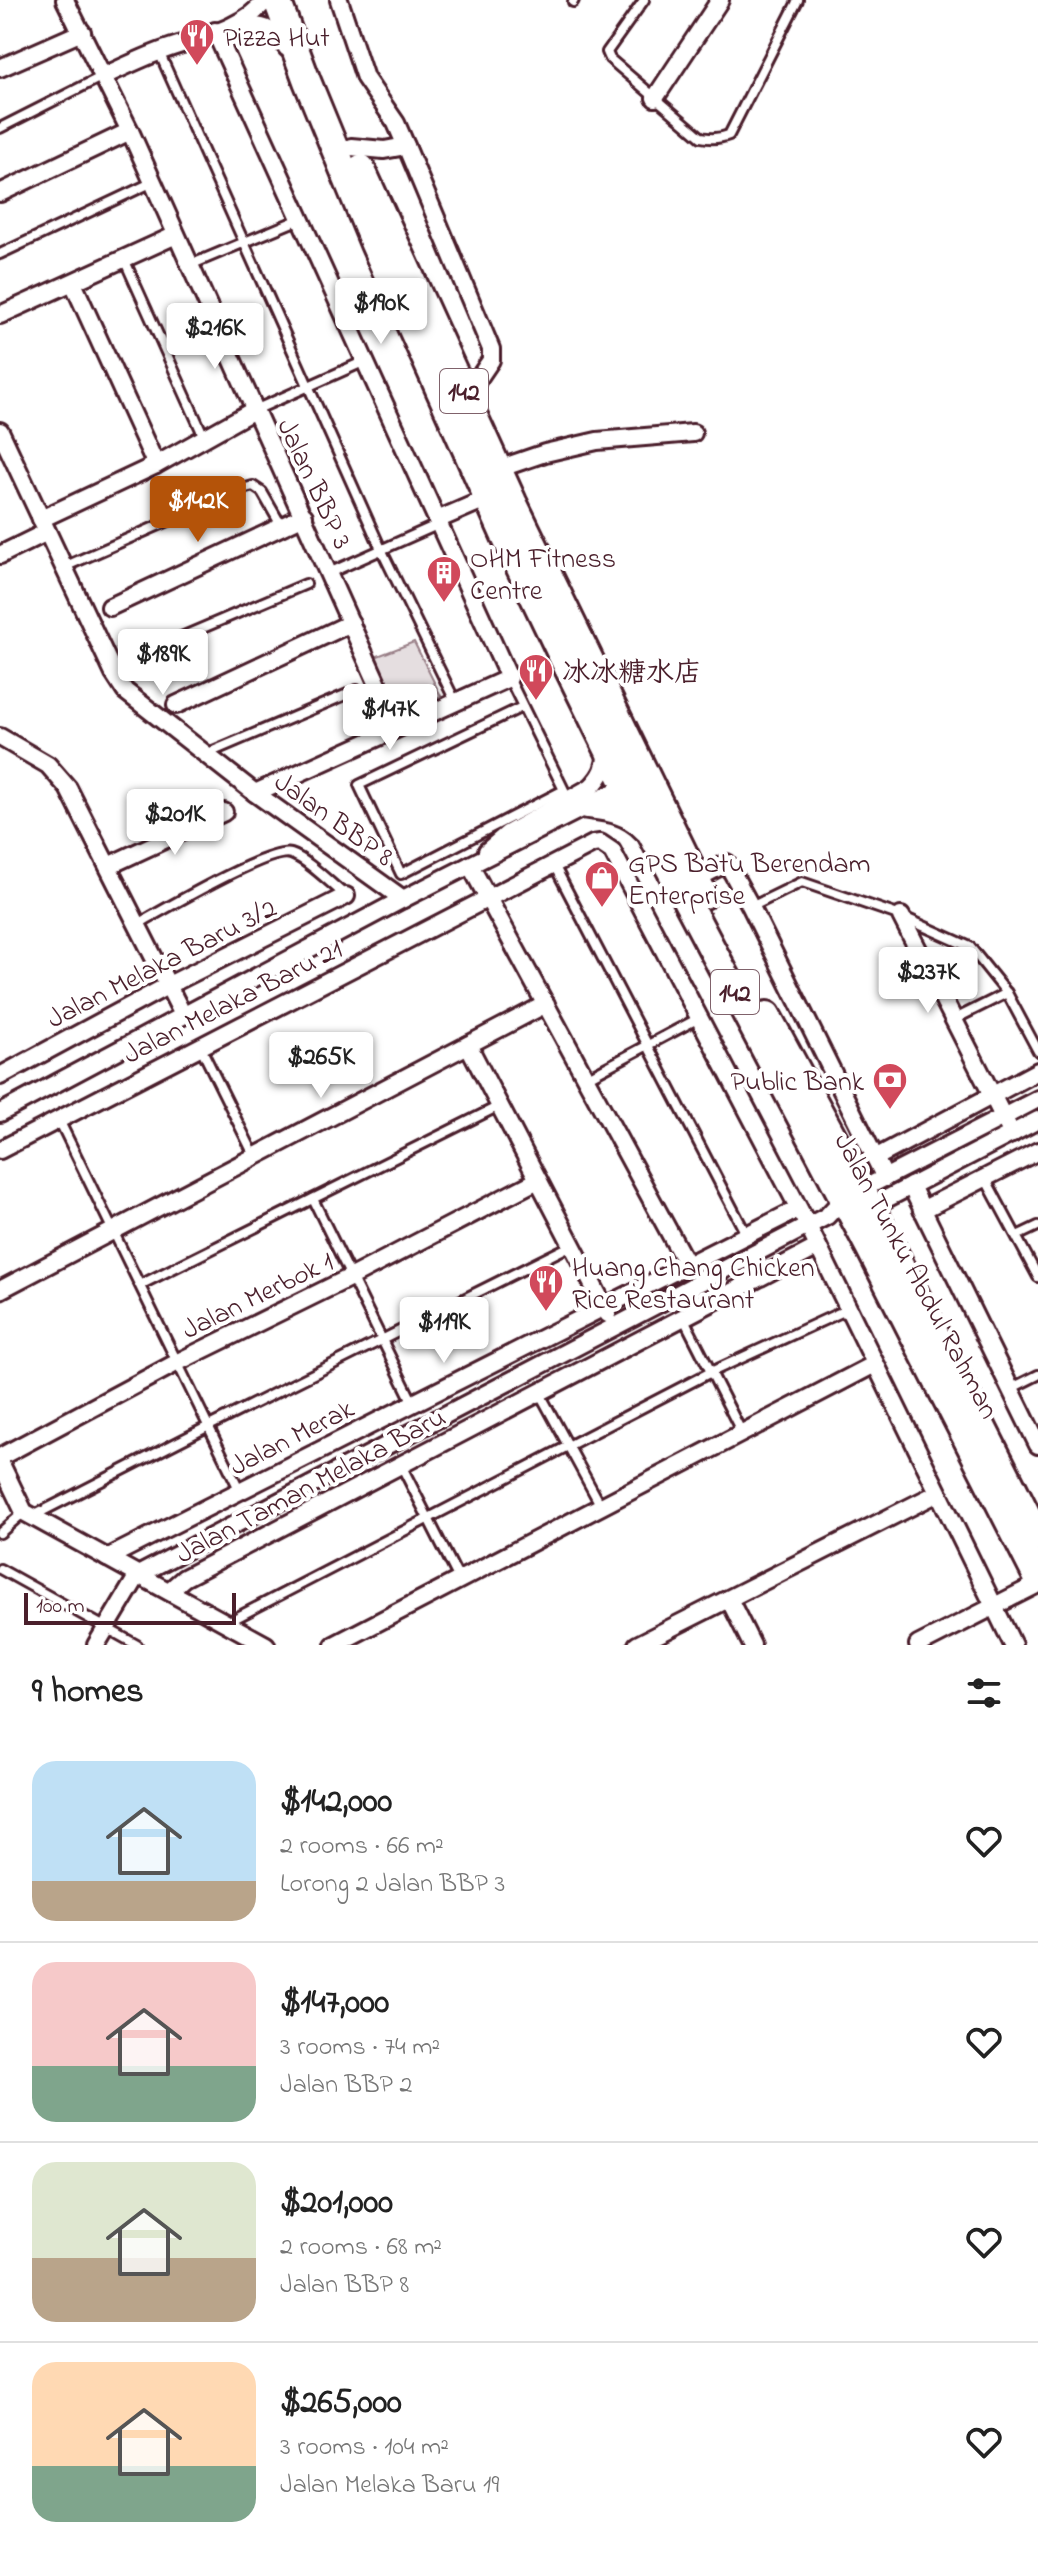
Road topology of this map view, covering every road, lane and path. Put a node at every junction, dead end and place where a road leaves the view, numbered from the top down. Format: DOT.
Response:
graph roads {
  1 [pos="65,0"];
  2 [pos="265,0"];
  3 [pos="277,0"];
  4 [pos="295,0"];
  5 [pos="339,0"];
  6 [pos="644,0"];
  7 [pos="720,0"];
  8 [pos="798,0"];
  9 [pos="234,25"];
  10 [pos="215,31"];
  11 [pos="288,31"];
  12 [pos="82,32"];
  13 [pos="159,52"];
  14 [pos="0,68"];
  15 [pos="104,76"];
  16 [pos="307,81"];
  17 [pos="655,98"];
  18 [pos="0,128"];
  19 [pos="130,131"];
  20 [pos="406,146"];
  21 [pos="351,147"];
  22 [pos="153,182"];
  23 [pos="0,193"];
  24 [pos="301,219"];
  25 [pos="176,235"];
  26 [pos="243,244"];
  27 [pos="0,254"];
  28 [pos="124,258"];
  29 [pos="190,265"];
  30 [pos="73,283"];
  31 [pos="0,315"];
  32 [pos="365,361"];
  33 [pos="308,386"];
  34 [pos="466,397"];
  35 [pos="254,410"];
  36 [pos="0,431"];
  37 [pos="693,433"];
  38 [pos="205,439"];
  39 [pos="156,465"];
  40 [pos="498,469"];
  41 [pos="488,498"];
  42 [pos="304,516"];
  43 [pos="438,522"];
  44 [pos="44,525"];
  45 [pos="282,527"];
  46 [pos="381,549"];
  47 [pos="0,555"];
  48 [pos="64,567"];
  49 [pos="329,573"];
  50 [pos="306,584"];
  51 [pos="110,607"];
  52 [pos="351,623"];
  53 [pos="111,668"];
  54 [pos="509,678"];
  55 [pos="357,690"];
  56 [pos="456,703"];
  57 [pos="176,705"];
  58 [pos="522,707"];
  59 [pos="397,727"];
  60 [pos="0,737"];
  61 [pos="605,741"];
  62 [pos="205,755"];
  63 [pos="637,781"];
  64 [pos="255,793"];
  65 [pos="588,805"];
  66 [pos="224,812"];
  67 [pos="654,836"];
  68 [pos="470,865"];
  69 [pos="554,865"];
  70 [pos="108,866"];
  71 [pos="696,879"];
  72 [pos="346,896"];
  73 [pos="488,897"];
  74 [pos="403,899"];
  75 [pos="751,907"];
  76 [pos="901,916"];
  77 [pos="138,924"];
  78 [pos="169,985"];
  79 [pos="1007,993"];
  80 [pos="546,1004"];
  81 [pos="183,1015"];
  82 [pos="699,1018"];
  83 [pos="953,1020"];
  84 [pos="200,1045"];
  85 [pos="468,1045"];
  86 [pos="648,1045"];
  87 [pos="1038,1051"];
  88 [pos="1038,1071"];
  89 [pos="0,1076"];
  90 [pos="586,1078"];
  91 [pos="992,1095"];
  92 [pos="1038,1099"];
  93 [pos="499,1106"];
  94 [pos="0,1113"];
  95 [pos="1003,1117"];
  96 [pos="59,1120"];
  97 [pos="1038,1120"];
  98 [pos="1012,1134"];
  99 [pos="0,1150"];
  100 [pos="1038,1151"];
  101 [pos="255,1157"];
  102 [pos="875,1158"];
  103 [pos="885,1178"];
  104 [pos="985,1178"];
  105 [pos="538,1180"];
  106 [pos="911,1186"];
  107 [pos="313,1199"];
  108 [pos="851,1206"];
  109 [pos="798,1209"];
  110 [pos="922,1210"];
  111 [pos="808,1226"];
  112 [pos="1038,1226"];
  113 [pos="113,1230"];
  114 [pos="746,1235"];
  115 [pos="1017,1236"];
  116 [pos="572,1245"];
  117 [pos="818,1247"];
  118 [pos="687,1265"];
  119 [pos="351,1277"];
  120 [pos="1038,1277"];
  121 [pos="140,1285"];
  122 [pos="0,1290"];
  123 [pos="604,1307"];
  124 [pos="848,1309"];
  125 [pos="683,1317"];
  126 [pos="614,1326"];
  127 [pos="382,1339"];
  128 [pos="178,1362"];
  129 [pos="875,1364"];
  130 [pos="529,1370"];
  131 [pos="711,1372"];
  132 [pos="1038,1375"];
  133 [pos="1010,1389"];
  134 [pos="539,1392"];
  135 [pos="410,1405"];
  136 [pos="209,1426"];
  137 [pos="418,1428"];
  138 [pos="742,1433"];
  139 [pos="1038,1445"];
  140 [pos="569,1446"];
  141 [pos="428,1450"];
  142 [pos="0,1460"];
  143 [pos="401,1465"];
  144 [pos="240,1491"];
  145 [pos="938,1493"];
  146 [pos="601,1506"];
  147 [pos="29,1514"];
  148 [pos="428,1518"];
  149 [pos="0,1533"];
  150 [pos="1038,1537"];
  151 [pos="107,1558"];
  152 [pos="0,1569"];
  153 [pos="138,1575"];
  154 [pos="459,1580"];
  155 [pos="1038,1582"];
  156 [pos="169,1591"];
  157 [pos="729,1599"];
  158 [pos="994,1605"];
  159 [pos="227,1622"];
  160 [pos="106,1628"];
  161 [pos="96,1645"];
  162 [pos="137,1645"];
  163 [pos="266,1645"];
  164 [pos="334,1645"];
  165 [pos="637,1645"];
  166 [pos="752,1645"];
  167 [pos="918,1645"];
  168 [pos="1013,1645"];
  1 -- 12 [label="street, Jalan BBP 3"];
  2 -- 9 [label="street"];
  3 -- 11 [label="main road, Jalan Tunku Abdul Rahman / 142"];
  4 -- 11 [label="street"];
  4 -- 21 [label="main road, Jalan Tunku Abdul Rahman / 142"];
  5 -- 20 [label="street"];
  6 -- 17 [label="lane"];
  7 -- 17 [label="street"];
  8 -- 17 [label="lane"];
  9 -- 10 [label="street"];
  9 -- 16 [label="street"];
  10 -- 13 [label="street"];
  10 -- 24 [label="street"];
  11 -- 16 [label="main road, Jalan Tunku Abdul Rahman / 142"];
  12 -- 14 [label="street"];
  12 -- 15 [label="street, Jalan BBP 3"];
  13 -- 15 [label="street"];
  13 -- 26 [label="lane"];
  15 -- 18 [label="lane"];
  15 -- 19 [label="street, Jalan BBP 3"];
  16 -- 41 [label="main road, Jalan Tunku Abdul Rahman / 142"];
  19 -- 22 [label="street, Jalan BBP 3"];
  19 -- 23 [label="street"];
  20 -- 21 [label="street"];
  20 -- 34 [label="street"];
  21 -- 34 [label="main road, Jalan Tunku Abdul Rahman / 142"];
  22 -- 25 [label="street, Jalan BBP 3"];
  22 -- 27 [label="lane"];
  24 -- 26 [label="lane"];
  24 -- 32 [label="street"];
  25 -- 28 [label="street"];
  25 -- 29 [label="street, Jalan BBP 3"];
  26 -- 29 [label="lane"];
  26 -- 33 [label="lane"];
  28 -- 30 [label="street"];
  28 -- 38 [label="lane"];
  29 -- 35 [label="street, Jalan BBP 3"];
  30 -- 31 [label="street"];
  30 -- 39 [label="street"];
  32 -- 33 [label="lane"];
  32 -- 43 [label="street"];
  33 -- 35 [label="lane"];
  33 -- 46 [label="lane"];
  34 -- 40 [label="main road, Jalan Tunku Abdul Rahman / 142"];
  35 -- 38 [label="street"];
  35 -- 42 [label="street, Jalan BBP 3"];
  36 -- 44 [label="street, Jalan BBP 8"];
  37 -- 40 [label="street"];
  38 -- 39 [label="street"];
  39 -- 44 [label="street"];
  40 -- 63 [label="main road, Jalan Tunku Abdul Rahman / 142"];
  41 -- 43 [label="street"];
  41 -- 61 [label="main road, Jalan Tunku Abdul Rahman / 142"];
  42 -- 45 [label="street"];
  42 -- 49 [label="street, Jalan BBP 3"];
  43 -- 46 [label="lane"];
  43 -- 54 [label="street"];
  44 -- 47 [label="street"];
  44 -- 48 [label="street, Jalan BBP 8"];
  45 -- 48 [label="lane"];
  45 -- 51 [label="street"];
  46 -- 49 [label="lane"];
  46 -- 56 [label="lane"];
  48 -- 53 [label="street, Jalan BBP 8"];
  49 -- 52 [label="street, Jalan BBP 3"];
  50 -- 53 [label="lane"];
  52 -- 57 [label="street"];
  52 -- 59 [label="street, Jalan BBP 3"];
  53 -- 62 [label="street, Jalan BBP 8"];
  54 -- 56 [label="street"];
  54 -- 58 [label="lane"];
  55 -- 62 [label="lane"];
  56 -- 59 [label="street"];
  58 -- 58 [label="lane"];
  59 -- 64 [label="street"];
  60 -- 70 [label="street"];
  61 -- 63 [label="main road, Jalan Tunku Abdul Rahman / 142"];
  61 -- 68 [label="street"];
  62 -- 64 [label="street, Jalan BBP 8"];
  63 -- 65 [label="street"];
  63 -- 67 [label="main road, Jalan Tunku Abdul Rahman / 142"];
  63 -- 71 [label="main road, Jalan Tunku Abdul Rahman / 142"];
  64 -- 74 [label="street, Jalan BBP 8"];
  65 -- 67 [label="main road"];
  65 -- 68 [label="street"];
  66 -- 70 [label="street"];
  67 -- 108 [label="main road, Jalan Tunku Abdul Rahman / 142"];
  68 -- 73 [label="street"];
  68 -- 74 [label="street"];
  69 -- 73 [label="street, Jalan Melaka Baru 21"];
  69 -- 82 [label="street, Jalan Melaka Baru 21"];
  69 -- 86 [label="lane"];
  70 -- 77 [label="street"];
  71 -- 75 [label="street"];
  71 -- 108 [label="main road, Jalan Tunku Abdul Rahman / 142"];
  72 -- 77 [label="lane"];
  72 -- 78 [label="street, Jalan Melaka Baru 3/2"];
  73 -- 80 [label="street"];
  73 -- 84 [label="street, Jalan Melaka Baru 21"];
  74 -- 81 [label="street"];
  75 -- 76 [label="lane"];
  75 -- 102 [label="street"];
  76 -- 79 [label="lane"];
  76 -- 83 [label="street"];
  77 -- 78 [label="street"];
  78 -- 81 [label="street"];
  78 -- 89 [label="street, Jalan Melaka Baru 3/2"];
  79 -- 83 [label="lane"];
  79 -- 87 [label="lane"];
  80 -- 85 [label="street"];
  80 -- 90 [label="street"];
  81 -- 94 [label="street"];
  82 -- 86 [label="lane"];
  82 -- 109 [label="street, Jalan Melaka Baru 21"];
  83 -- 91 [label="street"];
  84 -- 96 [label="street, Jalan Melaka Baru 21"];
  84 -- 101 [label="lane"];
  85 -- 93 [label="street"];
  85 -- 101 [label="street"];
  86 -- 90 [label="lane"];
  86 -- 114 [label="lane"];
  88 -- 91 [label="street"];
  90 -- 118 [label="street"];
  91 -- 95 [label="street"];
  91 -- 102 [label="street"];
  92 -- 95 [label="street"];
  93 -- 105 [label="street"];
  93 -- 107 [label="lane"];
  95 -- 98 [label="street"];
  95 -- 103 [label="street"];
  96 -- 99 [label="street, Jalan Melaka Baru 21"];
  96 -- 113 [label="lane"];
  97 -- 98 [label="street"];
  98 -- 106 [label="street"];
  100 -- 104 [label="street"];
  101 -- 113 [label="street"];
  102 -- 103 [label="street"];
  103 -- 108 [label="street"];
  104 -- 110 [label="street"];
  104 -- 115 [label="lane"];
  105 -- 116 [label="street"];
  105 -- 119 [label="street, Jalan Merbok 1"];
  106 -- 108 [label="street"];
  106 -- 110 [label="street"];
  107 -- 119 [label="lane"];
  107 -- 121 [label="lane"];
  108 -- 111 [label="street, Jalan Merak"];
  108 -- 150 [label="main road, Jalan Tunku Abdul Rahman / 142"];
  108 -- 155 [label="main road, Jalan Tunku Abdul Rahman / 142"];
  109 -- 111 [label="street, Jalan Melaka Baru 21"];
  109 -- 114 [label="street, Jalan Merak"];
  110 -- 133 [label="street"];
  111 -- 117 [label="street"];
  111 -- 126 [label="street, Jalan Merak"];
  112 -- 115 [label="lane"];
  113 -- 121 [label="lane"];
  113 -- 122 [label="street"];
  114 -- 118 [label="street, Jalan Merak"];
  115 -- 120 [label="lane"];
  116 -- 123 [label="street"];
  116 -- 127 [label="lane"];
  117 -- 124 [label="street"];
  117 -- 125 [label="street, Jalan Taman Melaka Baru"];
  118 -- 123 [label="street, Jalan Merak"];
  119 -- 127 [label="lane"];
  119 -- 128 [label="street, Jalan Merbok 1"];
  121 -- 128 [label="lane"];
  123 -- 126 [label="street"];
  123 -- 135 [label="street, Jalan Merak"];
  124 -- 129 [label="street"];
  124 -- 131 [label="lane"];
  125 -- 131 [label="lane"];
  125 -- 134 [label="street, Jalan Taman Melaka Baru"];
  126 -- 130 [label="street, Jalan Merak"];
  127 -- 135 [label="lane"];
  127 -- 136 [label="lane"];
  128 -- 136 [label="lane"];
  128 -- 142 [label="street, Jalan Merbok 1"];
  129 -- 138 [label="street"];
  129 -- 145 [label="street"];
  130 -- 134 [label="street"];
  130 -- 137 [label="street, Jalan Merak"];
  131 -- 138 [label="lane"];
  131 -- 140 [label="lane"];
  132 -- 133 [label="lane"];
  133 -- 139 [label="street"];
  134 -- 140 [label="lane"];
  134 -- 141 [label="street, Jalan Taman Melaka Baru"];
  135 -- 137 [label="street"];
  135 -- 144 [label="street, Jalan Merak"];
  136 -- 144 [label="lane"];
  136 -- 147 [label="lane"];
  137 -- 141 [label="street"];
  137 -- 153 [label="street, Jalan Merak"];
  138 -- 146 [label="street"];
  140 -- 146 [label="lane"];
  140 -- 148 [label="lane"];
  141 -- 143 [label="street, Jalan Taman Melaka Baru"];
  142 -- 147 [label="street"];
  143 -- 148 [label="lane"];
  143 -- 156 [label="street, Jalan Taman Melaka Baru"];
  144 -- 151 [label="street, Jalan Merak"];
  145 -- 157 [label="street"];
  145 -- 158 [label="street"];
  146 -- 154 [label="street"];
  147 -- 149 [label="lane"];
  147 -- 151 [label="street"];
  148 -- 154 [label="lane"];
  148 -- 159 [label="lane"];
  151 -- 153 [label="street"];
  152 -- 160 [label="lane"];
  153 -- 156 [label="street"];
  153 -- 160 [label="street"];
  154 -- 164 [label="street"];
  155 -- 158 [label="street"];
  156 -- 159 [label="street"];
  157 -- 165 [label="street"];
  157 -- 166 [label="street"];
  158 -- 167 [label="street"];
  158 -- 168 [label="street"];
  159 -- 163 [label="street"];
  160 -- 161 [label="street"];
  160 -- 162 [label="lane"];
}
